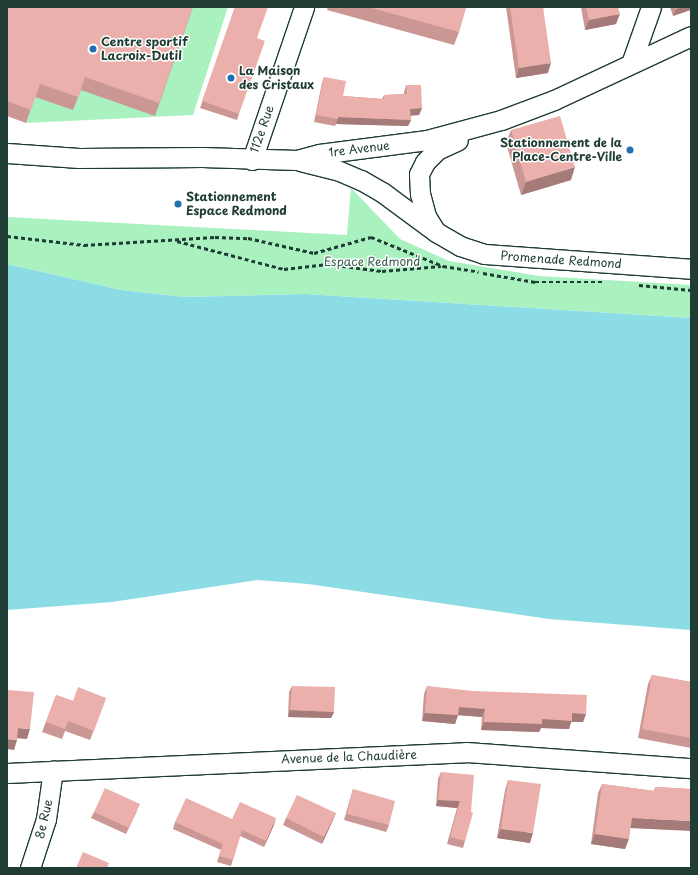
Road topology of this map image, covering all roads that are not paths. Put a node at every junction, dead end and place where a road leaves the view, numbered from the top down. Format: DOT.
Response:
graph roads {
  1 [pos="304,7"];
  2 [pos="651,7"];
  3 [pos="691,36"];
  4 [pos="632,61"];
  5 [pos="501,120"];
  6 [pos="7,153"];
  7 [pos="252,160"];
  8 [pos="297,160"];
  9 [pos="436,232"];
  10 [pos="691,269"];
  11 [pos="691,768"];
  12 [pos="53,770"];
  13 [pos="7,773"];
  14 [pos="30,868"];
  1 -- 7 [label="street, 112e Rue"];
  2 -- 4 [label="street"];
  3 -- 4 [label="street, 1re Avenue"];
  4 -- 5 [label="street, 1re Avenue"];
  5 -- 8 [label="street, 1re Avenue"];
  5 -- 9 [label="street, Promenade Redmond"];
  6 -- 7 [label="street, 1re Avenue"];
  7 -- 8 [label="street, 1re Avenue"];
  8 -- 9 [label="street, Promenade Redmond"];
  9 -- 10 [label="street, Promenade Redmond"];
  11 -- 12 [label="street, Avenue de la Chaudière"];
  12 -- 13 [label="street, Avenue de la Chaudière"];
  12 -- 14 [label="street, 8e Rue"];
}
